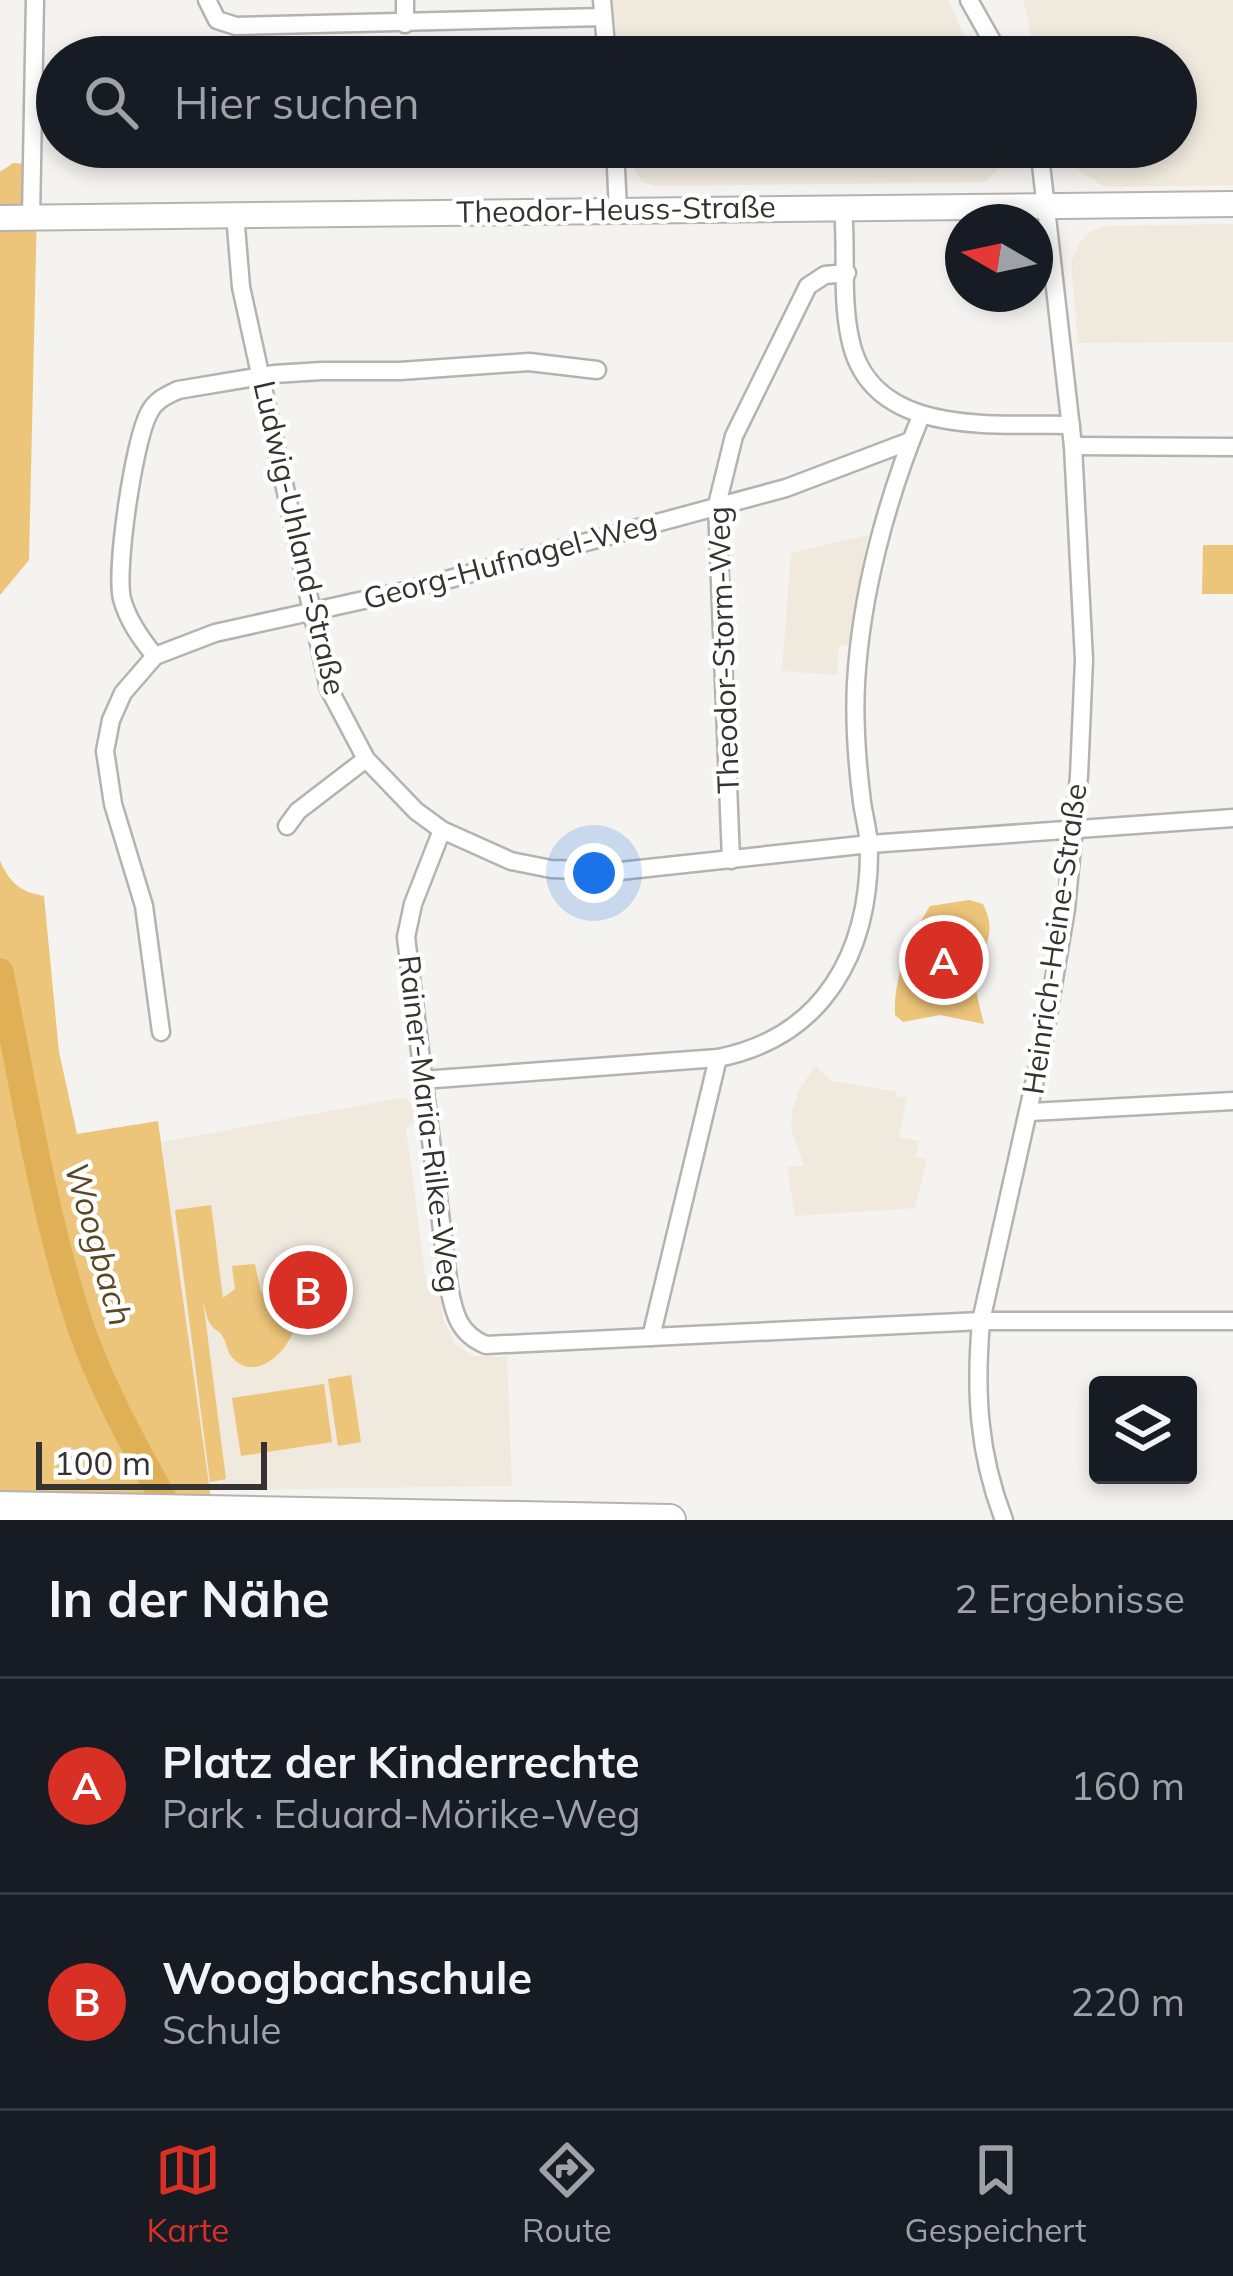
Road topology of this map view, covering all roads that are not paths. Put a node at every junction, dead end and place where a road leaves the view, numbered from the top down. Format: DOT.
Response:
graph roads {
  1 [pos="34,0"];
  2 [pos="207,0"];
  3 [pos="405,0"];
  4 [pos="969,0"];
  5 [pos="603,9"];
  6 [pos="405,24"];
  7 [pos="989,36"];
  8 [pos="616,168"];
  9 [pos="1042,168"];
  10 [pos="1047,204"];
  11 [pos="1233,204"];
  12 [pos="1053,206"];
  13 [pos="945,207"];
  14 [pos="843,208"];
  15 [pos="618,211"];
  16 [pos="235,214"];
  17 [pos="31,217"];
  18 [pos="0,218"];
  19 [pos="1053,261"];
  20 [pos="847,273"];
  21 [pos="597,370"];
  22 [pos="262,378"];
  23 [pos="921,416"];
  24 [pos="1071,425"];
  25 [pos="910,441"];
  26 [pos="1072,446"];
  27 [pos="1233,447"];
  28 [pos="717,506"];
  29 [pos="313,610"];
  30 [pos="155,656"];
  31 [pos="366,759"];
  32 [pos="1233,818"];
  33 [pos="287,826"];
  34 [pos="1074,828"];
  35 [pos="442,830"];
  36 [pos="870,844"];
  37 [pos="731,860"];
  38 [pos="161,1032"];
  39 [pos="718,1058"];
  40 [pos="422,1080"];
  41 [pos="1233,1101"];
  42 [pos="1031,1112"];
  43 [pos="981,1321"];
  44 [pos="1233,1321"];
  45 [pos="651,1337"];
  46 [pos="0,1507"];
  47 [pos="670,1520"];
  48 [pos="1004,1520"];
  1 -- 17 [label="street"];
  2 -- 6 [label="street"];
  3 -- 6 [label="street"];
  4 -- 7 [label="street"];
  5 -- 6 [label="street"];
  8 -- 15 [label="street"];
  9 -- 10 [label="street, Heinrich-Heine-Straße"];
  11 -- 12 [label="main road, Theodor-Heuss-Straße"];
  13 -- 14 [label="main road, Theodor-Heuss-Straße"];
  14 -- 15 [label="main road, Theodor-Heuss-Straße"];
  14 -- 20 [label="street"];
  15 -- 16 [label="main road, Theodor-Heuss-Straße"];
  16 -- 17 [label="main road, Theodor-Heuss-Straße"];
  16 -- 22 [label="street, Ludwig-Uhland-Straße"];
  17 -- 18 [label="main road, Theodor-Heuss-Straße"];
  19 -- 24 [label="street, Heinrich-Heine-Straße"];
  20 -- 23 [label="street"];
  20 -- 28 [label="street, Theodor-Storm-Weg"];
  21 -- 22 [label="street"];
  22 -- 29 [label="street, Ludwig-Uhland-Straße"];
  22 -- 30 [label="street"];
  23 -- 24 [label="street"];
  23 -- 25 [label="street"];
  24 -- 26 [label="street, Heinrich-Heine-Straße"];
  25 -- 28 [label="street, Georg-Hufnagel-Weg"];
  25 -- 36 [label="street"];
  26 -- 27 [label="street"];
  26 -- 34 [label="street, Heinrich-Heine-Straße"];
  28 -- 29 [label="street, Georg-Hufnagel-Weg"];
  28 -- 37 [label="street, Theodor-Storm-Weg"];
  29 -- 30 [label="street, Georg-Hufnagel-Weg"];
  29 -- 31 [label="street, Ludwig-Uhland-Straße"];
  30 -- 38 [label="street"];
  31 -- 33 [label="street"];
  31 -- 35 [label="street, Ludwig-Uhland-Straße"];
  32 -- 34 [label="street, Ludwig-Uhland-Straße"];
  34 -- 36 [label="street, Ludwig-Uhland-Straße"];
  34 -- 42 [label="street, Heinrich-Heine-Straße"];
  35 -- 37 [label="street, Ludwig-Uhland-Straße"];
  35 -- 40 [label="street, Rainer-Maria-Rilke-Weg"];
  36 -- 37 [label="street, Ludwig-Uhland-Straße"];
  36 -- 39 [label="street"];
  39 -- 40 [label="street"];
  39 -- 45 [label="street"];
  40 -- 45 [label="street, Rainer-Maria-Rilke-Weg"];
  41 -- 42 [label="street"];
  42 -- 43 [label="street, Heinrich-Heine-Straße"];
  43 -- 44 [label="street, Rainer-Maria-Rilke-Weg"];
  43 -- 45 [label="street, Rainer-Maria-Rilke-Weg"];
  43 -- 48 [label="street, Heinrich-Heine-Straße"];
  46 -- 47 [label="highway"];
}
